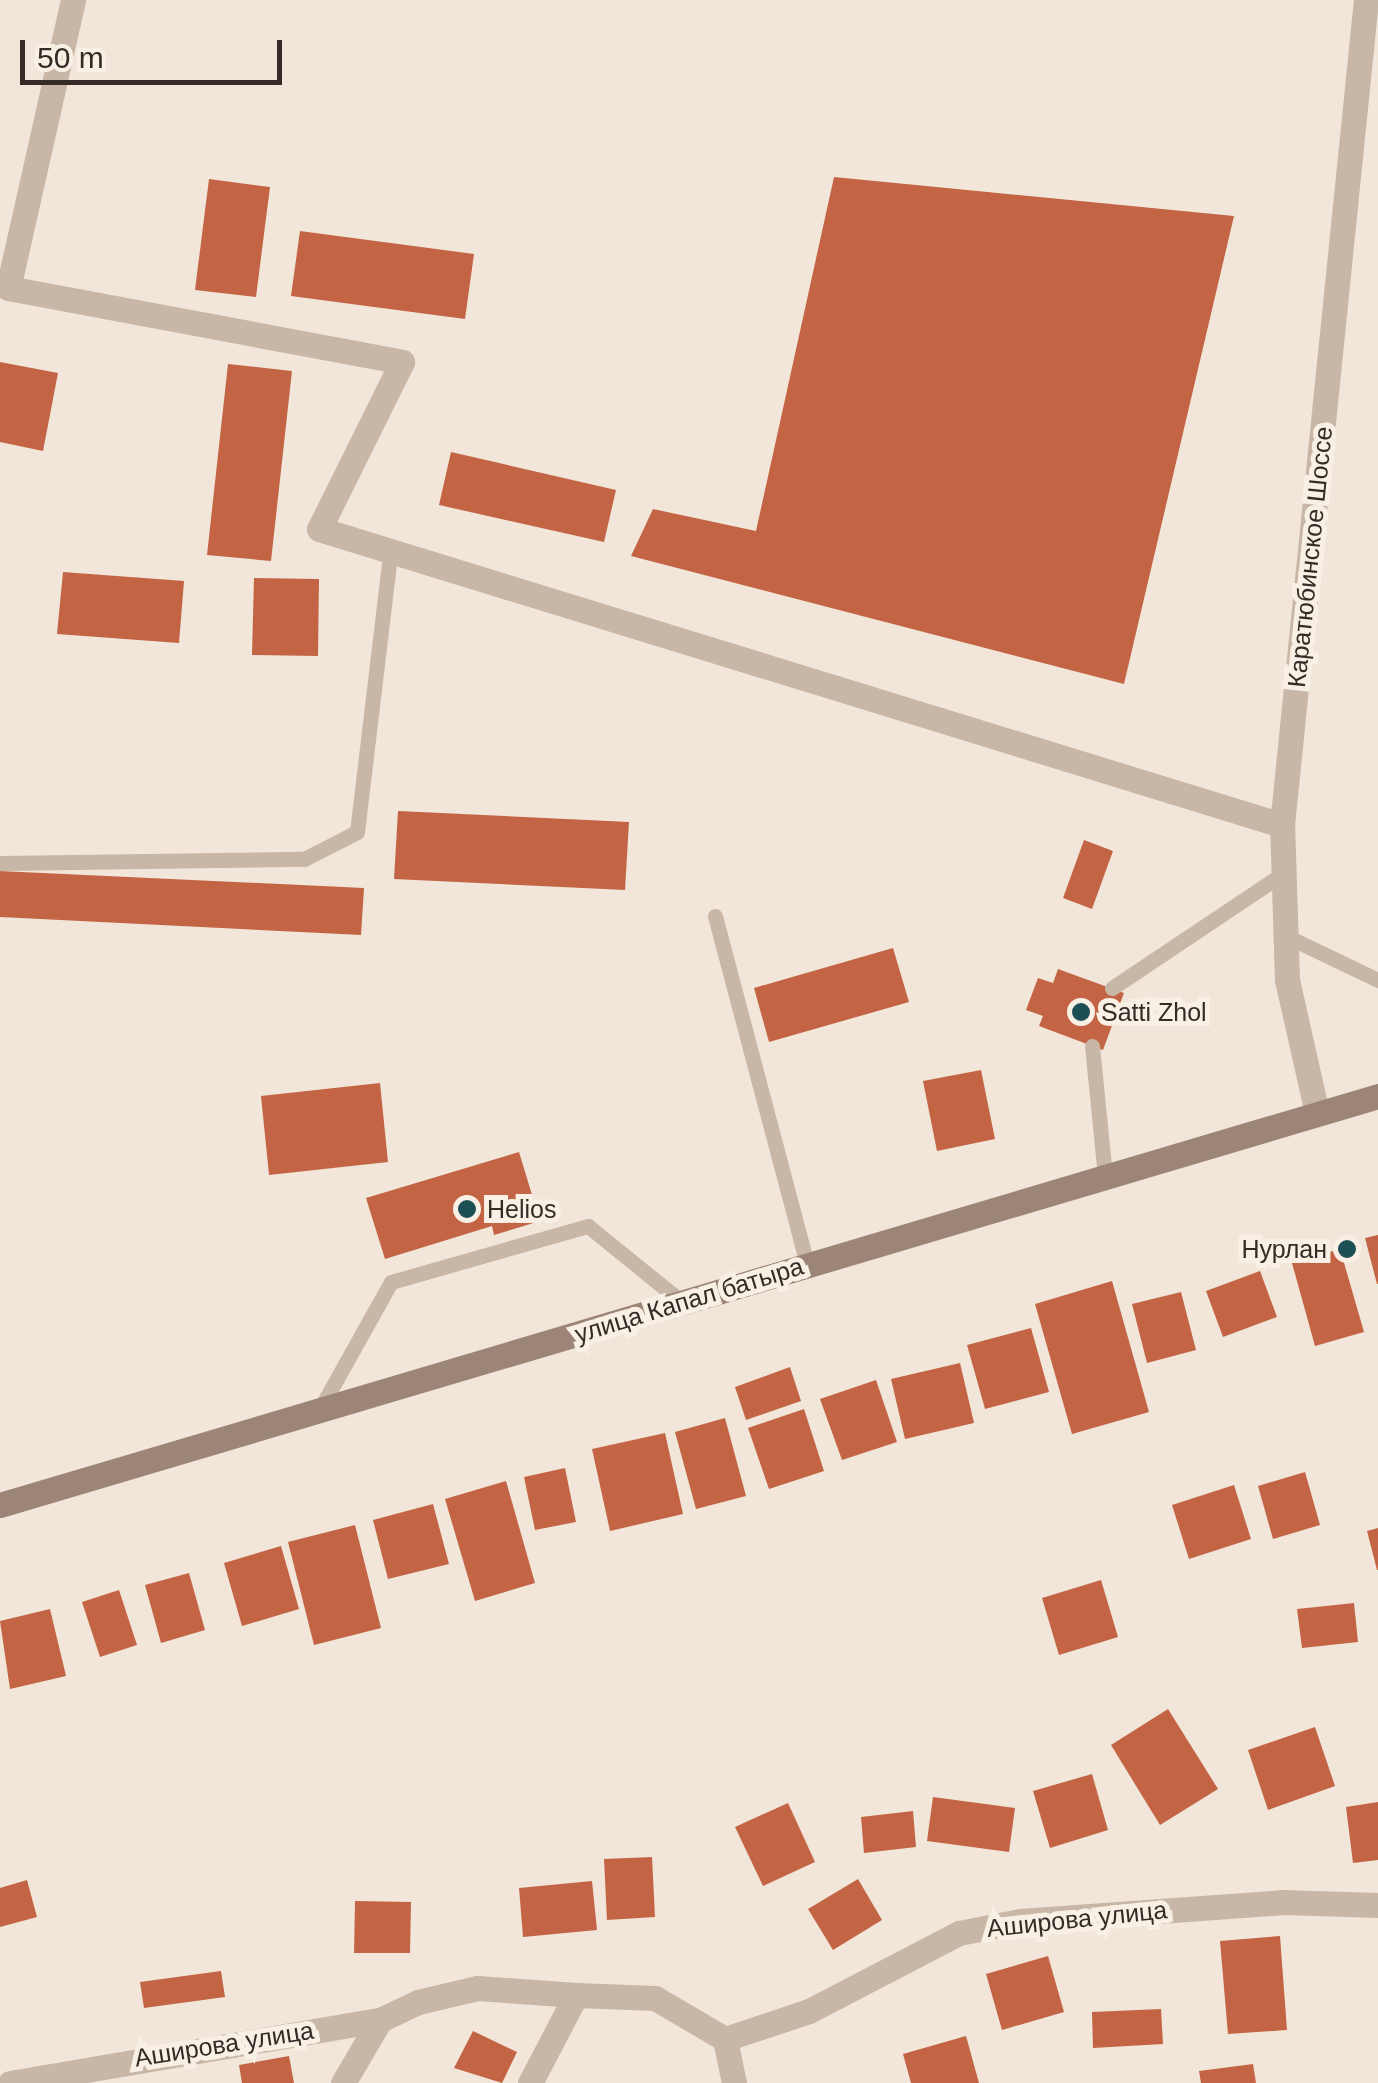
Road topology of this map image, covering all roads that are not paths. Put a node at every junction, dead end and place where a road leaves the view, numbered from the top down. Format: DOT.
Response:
graph roads {
  1 [pos="72,0"];
  2 [pos="1366,0"];
  3 [pos="1369,63"];
  4 [pos="390,556"];
  5 [pos="1282,825"];
  6 [pos="0,863"];
  7 [pos="1284,873"];
  8 [pos="715,916"];
  9 [pos="1286,936"];
  10 [pos="1378,980"];
  11 [pos="1112,988"];
  12 [pos="1092,1046"];
  13 [pos="1378,1096"];
  14 [pos="1317,1113"];
  15 [pos="1104,1176"];
  16 [pos="807,1264"];
  17 [pos="682,1302"];
  18 [pos="320,1410"];
  19 [pos="0,1505"];
  20 [pos="1378,1906"];
  21 [pos="576,1995"];
  22 [pos="380,2020"];
  23 [pos="725,2038"];
  24 [pos="10,2083"];
  25 [pos="343,2083"];
  26 [pos="530,2083"];
  27 [pos="734,2083"];
  1 -- 4 [label="street"];
  2 -- 3 [label="street, Каратюбинское Шоссе"];
  3 -- 5 [label="street, Каратюбинское Шоссе"];
  4 -- 5 [label="street"];
  4 -- 6 [label="lane"];
  5 -- 7 [label="street, Каратюбинское Шоссе"];
  7 -- 9 [label="street, Каратюбинское Шоссе"];
  7 -- 11 [label="lane"];
  8 -- 16 [label="lane"];
  9 -- 10 [label="lane"];
  9 -- 14 [label="street, Каратюбинское Шоссе"];
  12 -- 15 [label="lane"];
  13 -- 14 [label="main road, улица Капал батыра"];
  14 -- 15 [label="main road, улица Капал батыра"];
  15 -- 16 [label="main road, улица Капал батыра"];
  16 -- 17 [label="main road, улица Капал батыра"];
  17 -- 18 [label="main road, улица Капал батыра"];
  17 -- 18 [label="lane"];
  18 -- 19 [label="main road, улица Капал батыра"];
  20 -- 23 [label="street, Аширова улица"];
  21 -- 22 [label="street, Аширова улица"];
  21 -- 23 [label="street, Аширова улица"];
  21 -- 26 [label="street"];
  22 -- 24 [label="street, Аширова улица"];
  22 -- 25 [label="street"];
  23 -- 27 [label="street"];
}
